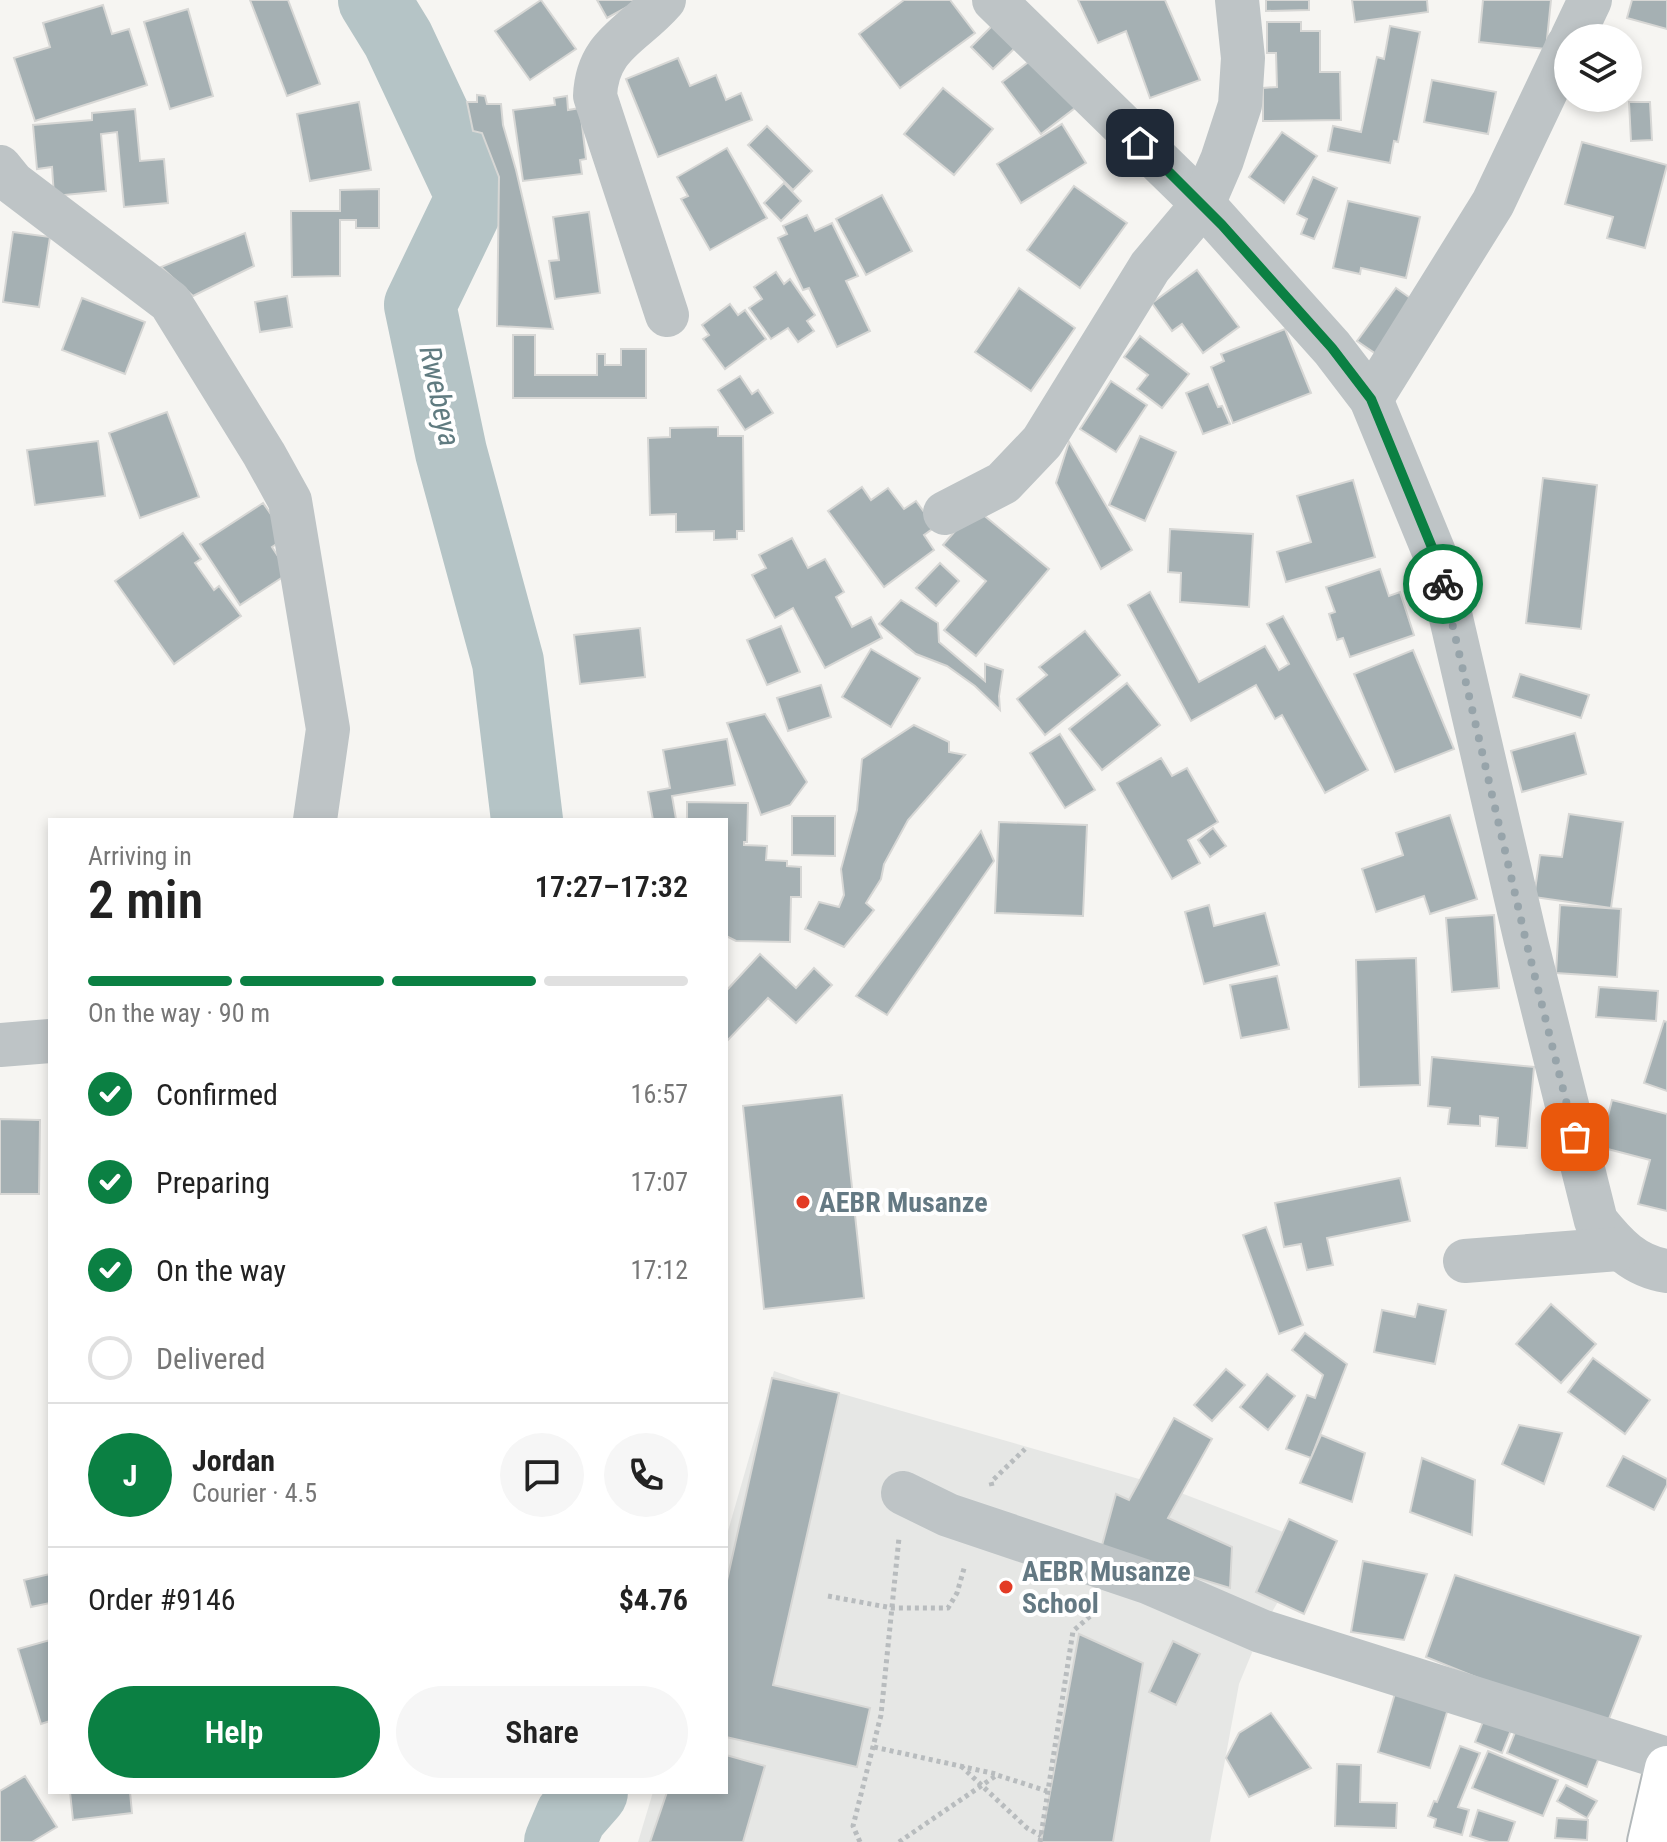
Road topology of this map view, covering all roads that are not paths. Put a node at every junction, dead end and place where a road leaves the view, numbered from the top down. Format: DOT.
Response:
graph roads {
  1 [pos="664,0"];
  2 [pos="994,0"];
  3 [pos="1237,0"];
  4 [pos="1590,0"];
  5 [pos="1579,24"];
  6 [pos="1554,74"];
  7 [pos="0,167"];
  8 [pos="1203,204"];
  9 [pos="667,315"];
  10 [pos="1371,399"];
  11 [pos="945,513"];
  12 [pos="315,818"];
  13 [pos="48,1041"];
  14 [pos="0,1045"];
  15 [pos="1618,1249"];
  16 [pos="1465,1261"];
  17 [pos="1667,1271"];
  18 [pos="903,1493"];
  19 [pos="1667,1759"];
  20 [pos="1667,1768"];
  21 [pos="1650,1842"];
  1 -- 9 [label="street"];
  2 -- 8 [label="street"];
  3 -- 8 [label="street"];
  4 -- 5 [label="street"];
  6 -- 10 [label="street"];
  7 -- 12 [label="street"];
  8 -- 10 [label="street"];
  8 -- 11 [label="street"];
  10 -- 15 [label="street"];
  13 -- 14 [label="street"];
  15 -- 16 [label="street"];
  15 -- 17 [label="street"];
  18 -- 19 [label="street"];
  20 -- 21 [label="main road"];
}
